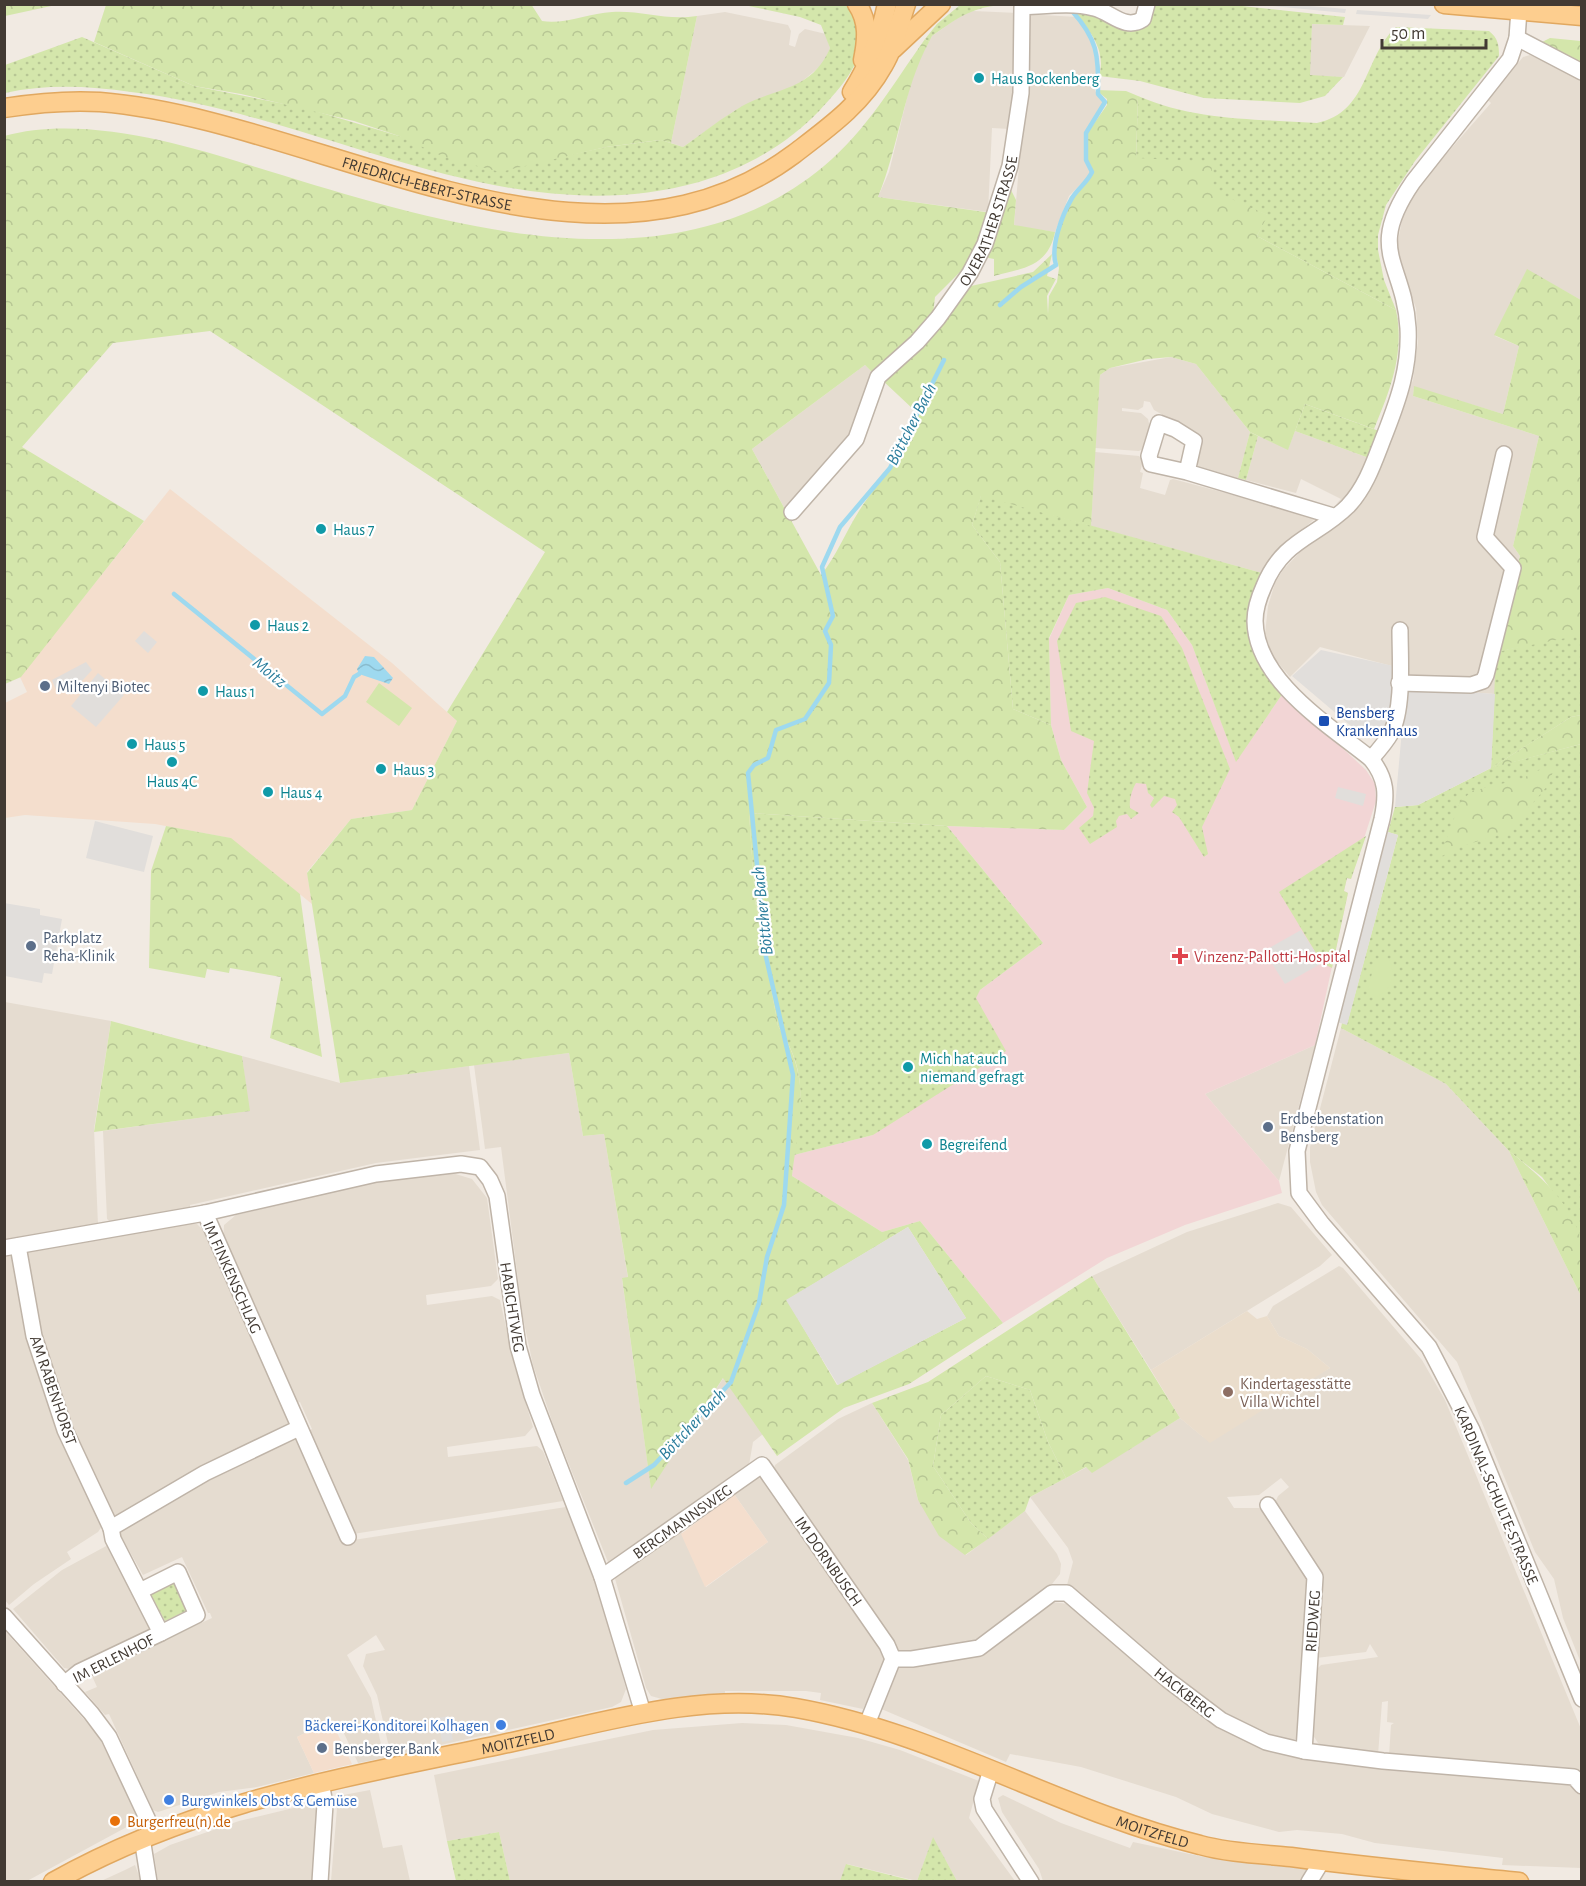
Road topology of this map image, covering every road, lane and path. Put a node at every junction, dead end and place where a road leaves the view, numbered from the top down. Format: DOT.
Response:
graph roads {
  1 [pos="857,4"];
  2 [pos="887,4"];
  3 [pos="906,4"];
  4 [pos="941,4"];
  5 [pos="1147,4"];
  6 [pos="1444,4"];
  7 [pos="1520,10"];
  8 [pos="1581,16"];
  9 [pos="1517,38"];
  10 [pos="890,52"];
  11 [pos="1581,72"];
  12 [pos="859,81"];
  13 [pos="4,108"];
  14 [pos="834,122"];
  15 [pos="1504,454"];
  16 [pos="1187,472"];
  17 [pos="792,512"];
  18 [pos="1333,516"];
  19 [pos="1400,630"];
  20 [pos="1399,683"];
  21 [pos="1371,759"];
  22 [pos="205,1213"];
  23 [pos="11,1247"];
  24 [pos="299,1428"];
  25 [pos="762,1465"];
  26 [pos="1268,1505"];
  27 [pos="112,1534"];
  28 [pos="348,1537"];
  29 [pos="602,1577"];
  30 [pos="140,1591"];
  31 [pos="4,1616"];
  32 [pos="161,1633"];
  33 [pos="893,1659"];
  34 [pos="64,1684"];
  35 [pos="1581,1699"];
  36 [pos="643,1713"];
  37 [pos="867,1724"];
  38 [pos="1304,1751"];
  39 [pos="991,1770"];
  40 [pos="321,1782"];
  41 [pos="1581,1786"];
  42 [pos="148,1835"];
  43 [pos="1322,1861"];
  44 [pos="53,1881"];
  45 [pos="149,1881"];
  46 [pos="320,1881"];
  47 [pos="1031,1881"];
  48 [pos="1309,1881"];
  49 [pos="1518,1881"];
  1 -- 12 [label="main road"];
  2 -- 12 [label="main road"];
  3 -- 10 [label="main road"];
  4 -- 10 [label="main road"];
  5 -- 17 [label="street, OVERATHER STRASSE"];
  6 -- 7 [label="main road"];
  7 -- 8 [label="main road"];
  7 -- 9 [label="street"];
  9 -- 11 [label="street"];
  9 -- 18 [label="street"];
  10 -- 14 [label="main road, FRIEDRICH-EBERT-STRASSE"];
  12 -- 14 [label="main road"];
  13 -- 14 [label="main road, FRIEDRICH-EBERT-STRASSE"];
  15 -- 20 [label="street"];
  16 -- 18 [label="street"];
  18 -- 21 [label="street"];
  19 -- 20 [label="street"];
  20 -- 21 [label="street"];
  21 -- 35 [label="street, KARDINAL-SCHULTE-STRASSE"];
  22 -- 23 [label="street, IM FINKENSCHLAG"];
  22 -- 24 [label="street, IM FINKENSCHLAG"];
  22 -- 29 [label="street, HABICHTWEG"];
  23 -- 27 [label="street, AM RABENHORST"];
  24 -- 27 [label="street"];
  24 -- 28 [label="street, IM FINKENSCHLAG"];
  25 -- 29 [label="street, BERGMANNSWEG"];
  25 -- 33 [label="street, IM DORNBUSCH"];
  26 -- 38 [label="street, RIEDWEG"];
  27 -- 30 [label="street, IM ERLENHOF"];
  29 -- 36 [label="street, HABICHTWEG"];
  30 -- 32 [label="street, IM ERLENHOF"];
  30 -- 32 [label="street, IM ERLENHOF"];
  31 -- 34 [label="street"];
  32 -- 34 [label="street, IM ERLENHOF"];
  33 -- 37 [label="street"];
  33 -- 38 [label="street, HACKBERG"];
  34 -- 42 [label="street"];
  36 -- 37 [label="main road, MOITZFELD"];
  36 -- 40 [label="main road, MOITZFELD"];
  37 -- 39 [label="main road, MOITZFELD"];
  38 -- 41 [label="street, HACKBERG"];
  39 -- 43 [label="main road, MOITZFELD"];
  39 -- 47 [label="street"];
  40 -- 42 [label="main road, MOITZFELD"];
  40 -- 46 [label="street"];
  42 -- 44 [label="main road, MOITZFELD"];
  42 -- 45 [label="street"];
  43 -- 48 [label="street"];
  43 -- 49 [label="main road, MOITZFELD"];
}
